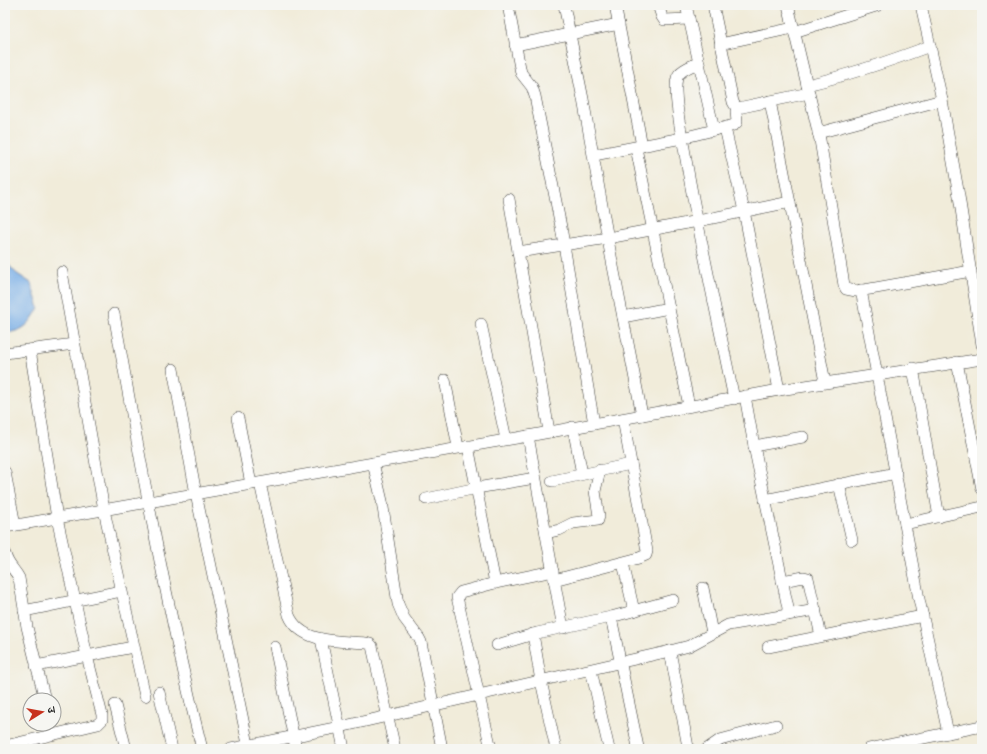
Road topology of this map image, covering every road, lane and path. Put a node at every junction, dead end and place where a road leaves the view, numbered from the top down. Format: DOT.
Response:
graph roads {
  1 [pos="508,5"];
  2 [pos="564,5"];
  3 [pos="615,5"];
  4 [pos="658,5"];
  5 [pos="686,5"];
  6 [pos="713,5"];
  7 [pos="788,5"];
  8 [pos="879,5"];
  9 [pos="921,5"];
  10 [pos="689,19"];
  11 [pos="619,24"];
  12 [pos="793,30"];
  13 [pos="569,34"];
  14 [pos="720,44"];
  15 [pos="515,45"];
  16 [pos="930,46"];
  17 [pos="698,62"];
  18 [pos="808,89"];
  19 [pos="942,100"];
  20 [pos="770,101"];
  21 [pos="737,109"];
  22 [pos="719,129"];
  23 [pos="818,133"];
  24 [pos="682,138"];
  25 [pos="639,147"];
  26 [pos="594,155"];
  27 [pos="509,199"];
  28 [pos="790,202"];
  29 [pos="744,211"];
  30 [pos="698,222"];
  31 [pos="653,229"];
  32 [pos="608,238"];
  33 [pos="564,245"];
  34 [pos="518,252"];
  35 [pos="971,270"];
  36 [pos="62,272"];
  37 [pos="861,290"];
  38 [pos="670,308"];
  39 [pos="114,314"];
  40 [pos="623,317"];
  41 [pos="481,324"];
  42 [pos="74,344"];
  43 [pos="982,345"];
  44 [pos="30,350"];
  45 [pos="5,353"];
  46 [pos="982,359"];
  47 [pos="957,362"];
  48 [pos="173,368"];
  49 [pos="913,368"];
  50 [pos="877,374"];
  51 [pos="445,380"];
  52 [pos="825,382"];
  53 [pos="779,390"];
  54 [pos="739,397"];
  55 [pos="689,406"];
  56 [pos="642,415"];
  57 [pos="238,418"];
  58 [pos="623,419"];
  59 [pos="594,424"];
  60 [pos="572,427"];
  61 [pos="549,431"];
  62 [pos="528,436"];
  63 [pos="803,437"];
  64 [pos="506,439"];
  65 [pos="463,446"];
  66 [pos="754,446"];
  67 [pos="372,463"];
  68 [pos="631,464"];
  69 [pos="600,470"];
  70 [pos="5,472"];
  71 [pos="896,473"];
  72 [pos="582,474"];
  73 [pos="535,478"];
  74 [pos="552,481"];
  75 [pos="256,483"];
  76 [pos="839,484"];
  77 [pos="477,488"];
  78 [pos="982,489"];
  79 [pos="196,494"];
  80 [pos="426,499"];
  81 [pos="765,500"];
  82 [pos="148,502"];
  83 [pos="982,507"];
  84 [pos="104,510"];
  85 [pos="939,517"];
  86 [pos="57,518"];
  87 [pos="905,524"];
  88 [pos="10,526"];
  89 [pos="546,533"];
  90 [pos="852,540"];
  91 [pos="5,554"];
  92 [pos="622,563"];
  93 [pos="553,575"];
  94 [pos="782,581"];
  95 [pos="496,583"];
  96 [pos="703,588"];
  97 [pos="121,591"];
  98 [pos="672,600"];
  99 [pos="75,601"];
  100 [pos="816,610"];
  101 [pos="24,611"];
  102 [pos="634,612"];
  103 [pos="787,615"];
  104 [pos="923,616"];
  105 [pos="611,618"];
  106 [pos="563,628"];
  107 [pos="712,633"];
  108 [pos="533,634"];
  109 [pos="821,636"];
  110 [pos="321,639"];
  111 [pos="497,644"];
  112 [pos="133,646"];
  113 [pos="275,647"];
  114 [pos="768,647"];
  115 [pos="670,651"];
  116 [pos="87,656"];
  117 [pos="620,663"];
  118 [pos="36,666"];
  119 [pos="591,670"];
  120 [pos="541,682"];
  121 [pos="43,692"];
  122 [pos="159,692"];
  123 [pos="146,696"];
  124 [pos="479,696"];
  125 [pos="115,705"];
  126 [pos="433,706"];
  127 [pos="388,716"];
  128 [pos="776,725"];
  129 [pos="982,726"];
  130 [pos="340,727"];
  131 [pos="62,728"];
  132 [pos="45,732"];
  133 [pos="948,733"];
  134 [pos="294,736"];
  135 [pos="5,746"];
  136 [pos="248,747"];
  137 [pos="638,747"];
  138 [pos="687,748"];
  139 [pos="126,749"];
  140 [pos="172,749"];
  141 [pos="202,749"];
  142 [pos="231,749"];
  143 [pos="296,749"];
  144 [pos="344,749"];
  145 [pos="395,749"];
  146 [pos="442,749"];
  147 [pos="491,749"];
  148 [pos="556,749"];
  149 [pos="610,749"];
  150 [pos="707,749"];
  151 [pos="869,749"];
  1 -- 15 [label="street"];
  2 -- 13 [label="street"];
  3 -- 11 [label="street"];
  4 -- 10 [label="street"];
  5 -- 10 [label="street"];
  6 -- 14 [label="street"];
  7 -- 12 [label="street"];
  8 -- 12 [label="street"];
  9 -- 16 [label="street"];
  10 -- 17 [label="street"];
  11 -- 13 [label="street"];
  11 -- 25 [label="street"];
  12 -- 14 [label="street"];
  12 -- 18 [label="street"];
  13 -- 15 [label="street"];
  13 -- 26 [label="street"];
  14 -- 21 [label="street"];
  15 -- 33 [label="street"];
  16 -- 18 [label="street"];
  16 -- 19 [label="street"];
  17 -- 22 [label="street"];
  17 -- 24 [label="street"];
  18 -- 20 [label="street"];
  18 -- 23 [label="street"];
  19 -- 23 [label="street"];
  19 -- 35 [label="street"];
  20 -- 21 [label="street"];
  20 -- 28 [label="street"];
  21 -- 22 [label="street"];
  22 -- 24 [label="street"];
  22 -- 29 [label="street"];
  23 -- 37 [label="street"];
  24 -- 25 [label="street"];
  24 -- 30 [label="street"];
  25 -- 26 [label="street"];
  25 -- 31 [label="street"];
  26 -- 32 [label="street"];
  27 -- 34 [label="street"];
  28 -- 29 [label="street"];
  28 -- 52 [label="street"];
  29 -- 30 [label="street"];
  29 -- 53 [label="street"];
  30 -- 31 [label="street"];
  30 -- 54 [label="street"];
  31 -- 32 [label="street"];
  31 -- 38 [label="street"];
  32 -- 33 [label="street"];
  32 -- 40 [label="street"];
  33 -- 34 [label="street"];
  33 -- 59 [label="street"];
  34 -- 61 [label="street"];
  35 -- 37 [label="street"];
  35 -- 43 [label="street"];
  36 -- 42 [label="street"];
  37 -- 50 [label="street"];
  38 -- 40 [label="street"];
  38 -- 55 [label="street"];
  39 -- 82 [label="street"];
  40 -- 56 [label="street"];
  41 -- 64 [label="street"];
  42 -- 44 [label="street"];
  42 -- 84 [label="street"];
  44 -- 45 [label="street"];
  44 -- 86 [label="street"];
  46 -- 47 [label="street"];
  47 -- 49 [label="street"];
  47 -- 78 [label="street"];
  48 -- 79 [label="street"];
  49 -- 50 [label="street"];
  49 -- 85 [label="street"];
  50 -- 52 [label="street"];
  50 -- 71 [label="street"];
  51 -- 65 [label="street"];
  52 -- 53 [label="street"];
  53 -- 54 [label="street"];
  54 -- 55 [label="street"];
  54 -- 66 [label="street"];
  55 -- 56 [label="street"];
  56 -- 58 [label="street"];
  57 -- 75 [label="street"];
  58 -- 59 [label="street"];
  58 -- 68 [label="street"];
  59 -- 60 [label="street"];
  60 -- 61 [label="street"];
  60 -- 72 [label="street"];
  61 -- 62 [label="street"];
  62 -- 64 [label="street"];
  62 -- 73 [label="street"];
  63 -- 66 [label="street"];
  64 -- 65 [label="street"];
  65 -- 67 [label="street"];
  65 -- 77 [label="street"];
  66 -- 81 [label="street"];
  67 -- 75 [label="street"];
  67 -- 126 [label="street"];
  68 -- 69 [label="street"];
  68 -- 92 [label="street"];
  69 -- 72 [label="street"];
  69 -- 89 [label="street"];
  70 -- 88 [label="street"];
  71 -- 76 [label="street"];
  71 -- 87 [label="street"];
  72 -- 74 [label="street"];
  73 -- 77 [label="street"];
  73 -- 89 [label="street"];
  75 -- 79 [label="street"];
  75 -- 110 [label="street"];
  76 -- 81 [label="street"];
  76 -- 90 [label="street"];
  77 -- 80 [label="street"];
  77 -- 95 [label="street"];
  79 -- 82 [label="street"];
  79 -- 136 [label="street"];
  81 -- 94 [label="street"];
  82 -- 84 [label="street"];
  82 -- 141 [label="street"];
  83 -- 85 [label="street"];
  84 -- 86 [label="street"];
  84 -- 97 [label="street"];
  85 -- 87 [label="street"];
  86 -- 88 [label="street"];
  86 -- 99 [label="street"];
  87 -- 104 [label="street"];
  89 -- 93 [label="street"];
  91 -- 101 [label="street"];
  92 -- 93 [label="street"];
  92 -- 102 [label="street"];
  93 -- 95 [label="street"];
  93 -- 106 [label="street"];
  94 -- 100 [label="street"];
  94 -- 103 [label="street"];
  95 -- 124 [label="street"];
  96 -- 107 [label="street"];
  97 -- 99 [label="street"];
  97 -- 112 [label="street"];
  98 -- 102 [label="street"];
  99 -- 101 [label="street"];
  99 -- 116 [label="street"];
  100 -- 103 [label="street"];
  100 -- 109 [label="street"];
  101 -- 118 [label="street"];
  102 -- 105 [label="street"];
  103 -- 107 [label="street"];
  104 -- 109 [label="street"];
  104 -- 133 [label="street"];
  105 -- 106 [label="street"];
  105 -- 117 [label="street"];
  106 -- 108 [label="street"];
  107 -- 115 [label="street"];
  108 -- 111 [label="street"];
  108 -- 120 [label="street"];
  109 -- 114 [label="street"];
  110 -- 127 [label="street"];
  110 -- 130 [label="street"];
  112 -- 116 [label="street"];
  112 -- 123 [label="street"];
  113 -- 134 [label="street"];
  115 -- 117 [label="street"];
  115 -- 138 [label="street"];
  116 -- 118 [label="street"];
  116 -- 131 [label="street"];
  117 -- 119 [label="street"];
  117 -- 137 [label="street"];
  118 -- 121 [label="street"];
  119 -- 120 [label="street"];
  119 -- 149 [label="street"];
  120 -- 124 [label="street"];
  120 -- 148 [label="street"];
  122 -- 140 [label="street"];
  124 -- 126 [label="street"];
  124 -- 147 [label="street"];
  125 -- 139 [label="street"];
  126 -- 127 [label="street"];
  126 -- 146 [label="street"];
  127 -- 130 [label="street"];
  127 -- 145 [label="street"];
  128 -- 150 [label="street"];
  129 -- 133 [label="street"];
  130 -- 134 [label="street"];
  130 -- 144 [label="street"];
  132 -- 135 [label="street"];
  133 -- 151 [label="street"];
  134 -- 136 [label="street"];
  134 -- 143 [label="street"];
  136 -- 142 [label="street"];
}
